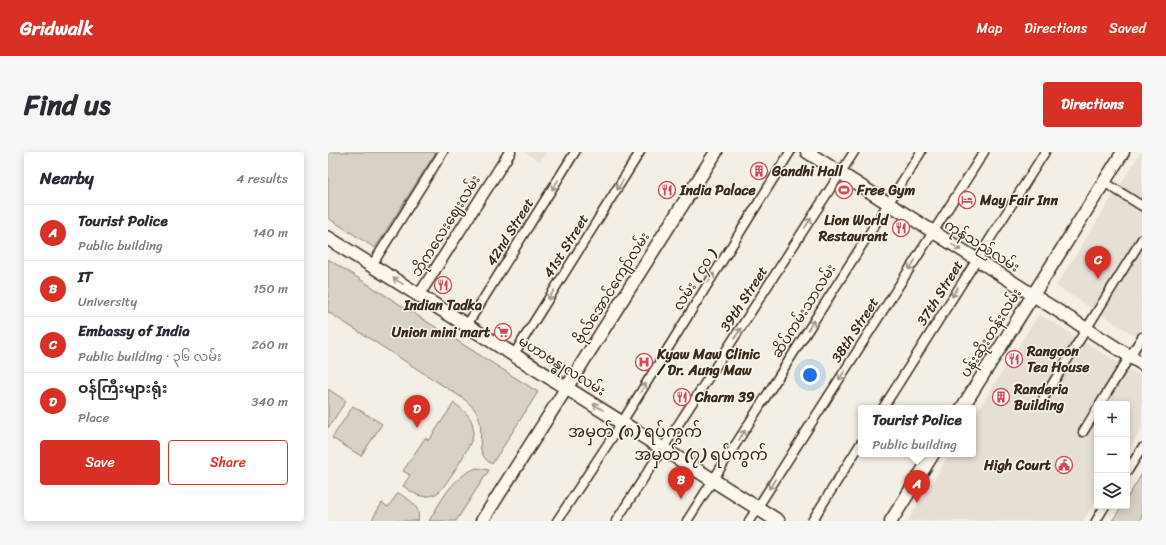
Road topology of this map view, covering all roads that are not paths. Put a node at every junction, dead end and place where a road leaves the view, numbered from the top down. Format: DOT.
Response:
graph roads {
  1 [pos="444,152"];
  2 [pos="510,152"];
  3 [pos="575,152"];
  4 [pos="640,152"];
  5 [pos="716,152"];
  6 [pos="790,152"];
  7 [pos="807,152"];
  8 [pos="854,152"];
  9 [pos="920,152"];
  10 [pos="984,152"];
  11 [pos="1045,152"];
  12 [pos="1123,152"];
  13 [pos="841,174"];
  14 [pos="1104,182"];
  15 [pos="888,204"];
  16 [pos="1142,206"];
  17 [pos="933,232"];
  18 [pos="328,238"];
  19 [pos="1142,239"];
  20 [pos="976,259"];
  21 [pos="372,265"];
  22 [pos="419,295"];
  23 [pos="1033,295"];
  24 [pos="468,325"];
  25 [pos="1086,329"];
  26 [pos="1142,337"];
  27 [pos="514,354"];
  28 [pos="1130,357"];
  29 [pos="1142,364"];
  30 [pos="567,387"];
  31 [pos="1043,399"];
  32 [pos="1102,401"];
  33 [pos="885,405"];
  34 [pos="964,405"];
  35 [pos="1094,414"];
  36 [pos="621,424"];
  37 [pos="1083,432"];
  38 [pos="858,448"];
  39 [pos="1142,448"];
  40 [pos="662,450"];
  41 [pos="931,457"];
  42 [pos="1130,467"];
  43 [pos="712,482"];
  44 [pos="1103,509"];
  45 [pos="756,510"];
  46 [pos="482,521"];
  47 [pos="557,521"];
  48 [pos="616,521"];
  49 [pos="687,521"];
  50 [pos="749,521"];
  51 [pos="778,521"];
  52 [pos="812,521"];
  53 [pos="891,521"];
  54 [pos="1096,521"];
  1 -- 21 [label="street"];
  2 -- 22 [label="street, ဘိုကလေးဈေးလမ်း"];
  3 -- 24 [label="street, 42nd Street, one-way"];
  4 -- 27 [label="street, 41st Street, one-way"];
  5 -- 30 [label="main road, ဗိုလ်အောင်ကျော်လမ်း"];
  36 -- 6 [label="street, လမ်း ( ၄၀ ), one-way"];
  7 -- 13 [label="main road, ကုန်သည်လမ်း"];
  8 -- 13 [label="street, 39th Street"];
  9 -- 15 [label="street, ဆိပ်ကမ်းသာလမ်း"];
  10 -- 17 [label="street, 38th Street"];
  11 -- 20 [label="street, 37th Street"];
  12 -- 14 [label="main road, ပန်းဆိုးတန်းလမ်း"];
  13 -- 15 [label="main road, ကုန်သည်လမ်း"];
  40 -- 13 [label="street, 39th Street, one-way"];
  14 -- 16 [label="street"];
  14 -- 23 [label="main road, ပန်းဆိုးတန်းလမ်း"];
  15 -- 17 [label="main road, ကုန်သည်လမ်း"];
  43 -- 15 [label="street, ဆိပ်ကမ်းသာလမ်း, one-way"];
  17 -- 20 [label="main road, ကုန်သည်လမ်း, one-way"];
  17 -- 45 [label="street, 38th Street, one-way"];
  18 -- 21 [label="main road, မဟာဗန္ဓုလလမ်း"];
  19 -- 25 [label="street"];
  20 -- 23 [label="main road, ကုန်သည်လမ်း"];
  20 -- 33 [label="street, 37th Street, one-way"];
  22 -- 21 [label="main road, မဟာဗန္ဓုလလမ်း, one-way"];
  22 -- 24 [label="main road, မဟာဗန္ဓုလလမ်း"];
  23 -- 25 [label="main road, ကုန်သည်လမ်း"];
  23 -- 34 [label="main road, ပန်းဆိုးတန်းလမ်း"];
  24 -- 27 [label="main road, မဟာဗန္ဓုလလမ်း"];
  25 -- 28 [label="main road, ကုန်သည်လမ်း"];
  25 -- 31 [label="street"];
  26 -- 28 [label="street"];
  27 -- 30 [label="main road, မဟာဗန္ဓုလလမ်း"];
  28 -- 29 [label="main road, ကုန်သည်လမ်း"];
  28 -- 32 [label="street"];
  36 -- 30 [label="main road, မဟာဗန္ဓုလလမ်း, one-way"];
  30 -- 46 [label="main road, ဗိုလ်အောင်ကျော်လမ်း"];
  35 -- 37 [label="street"];
  36 -- 40 [label="main road, မဟာဗန္ဓုလလမ်း"];
  36 -- 47 [label="street, လမ်း ( ၄၀ )"];
  38 -- 52 [label="street"];
  39 -- 42 [label="street"];
  40 -- 43 [label="main road, မဟာဗန္ဓုလလမ်း"];
  40 -- 48 [label="street, 39th Street"];
  41 -- 53 [label="main road"];
  43 -- 45 [label="main road, မဟာဗန္ဓုလလမ်း"];
  43 -- 49 [label="street, ဆိပ်ကမ်းသာလမ်း"];
  44 -- 54 [label="street"];
  45 -- 50 [label="street, 38th Street"];
  45 -- 51 [label="main road, မဟာဗန္ဓုလလမ်း"];
}
